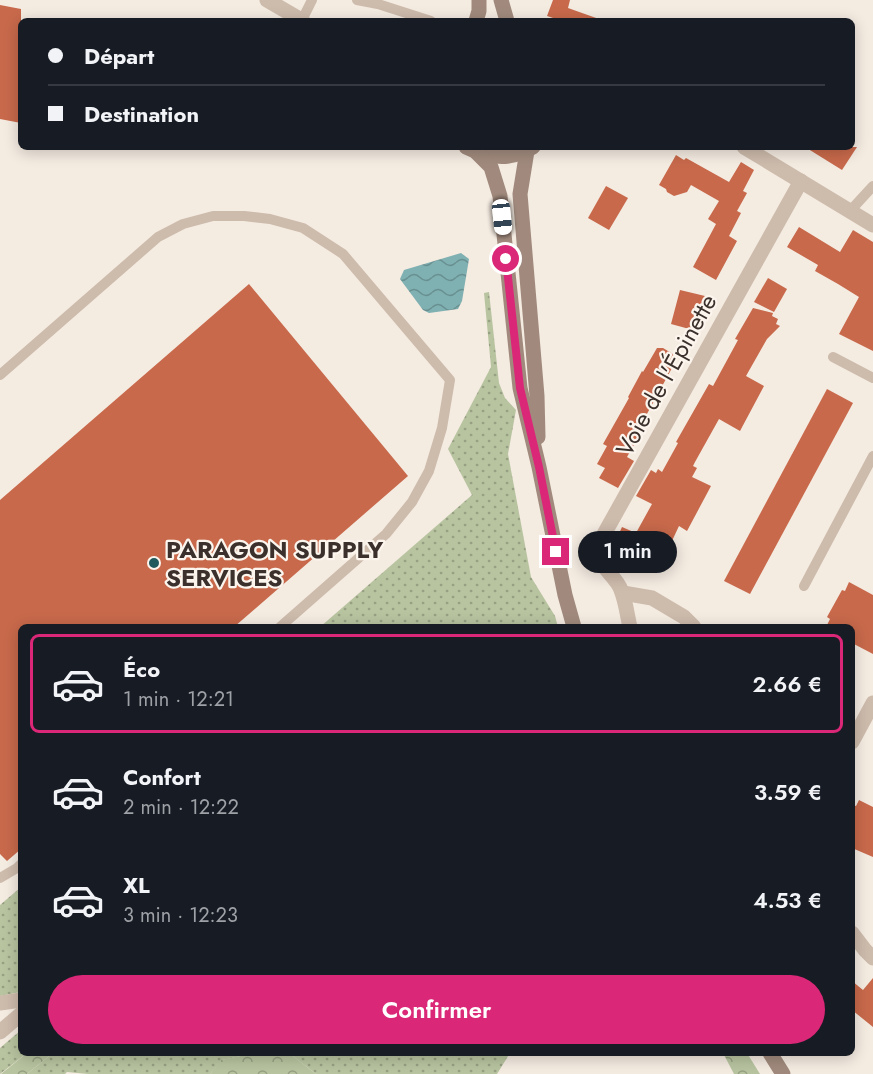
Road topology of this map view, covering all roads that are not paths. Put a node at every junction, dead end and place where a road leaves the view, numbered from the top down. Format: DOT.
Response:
graph roads {
  1 [pos="267,0"];
  2 [pos="312,0"];
  3 [pos="357,0"];
  4 [pos="479,0"];
  5 [pos="501,0"];
  6 [pos="299,18"];
  7 [pos="304,18"];
  8 [pos="422,18"];
  9 [pos="477,18"];
  10 [pos="506,18"];
  11 [pos="472,150"];
  12 [pos="527,150"];
  13 [pos="530,150"];
  14 [pos="749,150"];
  15 [pos="801,181"];
  16 [pos="873,186"];
  17 [pos="850,211"];
  18 [pos="873,225"];
  19 [pos="833,357"];
  20 [pos="0,375"];
  21 [pos="873,378"];
  22 [pos="873,456"];
  23 [pos="539,467"];
  24 [pos="804,586"];
  25 [pos="623,593"];
  26 [pos="283,624"];
  27 [pos="573,624"];
  28 [pos="629,624"];
  29 [pos="691,624"];
  30 [pos="873,703"];
  31 [pos="855,736"];
  32 [pos="18,867"];
  33 [pos="0,878"];
  34 [pos="855,937"];
  35 [pos="873,958"];
  36 [pos="18,1000"];
  37 [pos="0,1003"];
  38 [pos="18,1017"];
  39 [pos="0,1032"];
  40 [pos="772,1056"];
  41 [pos="783,1074"];
  1 -- 6 [label="street"];
  2 -- 7 [label="lane"];
  3 -- 8 [label="lane"];
  4 -- 9 [label="main road"];
  5 -- 10 [label="main road"];
  11 -- 12 [label="main road"];
  11 -- 23 [label="main road"];
  13 -- 23 [label="main road"];
  14 -- 15 [label="street"];
  15 -- 17 [label="street"];
  15 -- 25 [label="street, Voie de l'Épinette"];
  16 -- 17 [label="lane"];
  17 -- 18 [label="street"];
  19 -- 21 [label="lane"];
  20 -- 26 [label="lane"];
  22 -- 24 [label="lane"];
  23 -- 27 [label="main road"];
  25 -- 28 [label="street"];
  25 -- 29 [label="street"];
  30 -- 31 [label="street"];
  32 -- 33 [label="lane"];
  34 -- 35 [label="street"];
  36 -- 37 [label="street"];
  38 -- 39 [label="street"];
  40 -- 41 [label="main road"];
}
